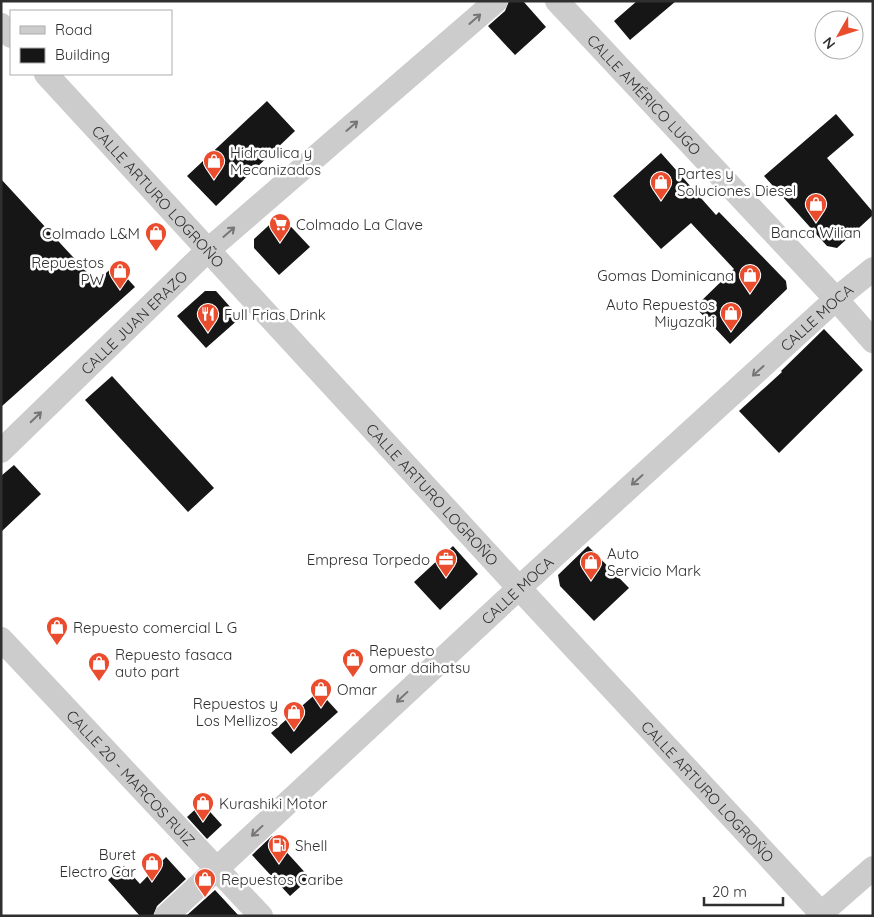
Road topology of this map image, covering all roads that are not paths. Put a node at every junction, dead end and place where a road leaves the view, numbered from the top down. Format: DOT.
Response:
graph roads {
  1 [pos="496,1"];
  2 [pos="557,1"];
  3 [pos="1,24"];
  4 [pos="10,35"];
  5 [pos="47,75"];
  6 [pos="207,251"];
  7 [pos="873,269"];
  8 [pos="836,299"];
  9 [pos="873,341"];
  10 [pos="1,451"];
  11 [pos="519,588"];
  12 [pos="1,639"];
  13 [pos="218,868"];
  14 [pos="873,868"];
  15 [pos="820,914"];
  16 [pos="166,916"];
  17 [pos="261,916"];
  6 -- 1 [label="street, CALLE JUAN ERAZO, one-way"];
  2 -- 8 [label="street, CALLE AMÉRICO LUGO"];
  3 -- 4 [label="street"];
  5 -- 6 [label="street, CALLE ARTURO LOGROÑO"];
  10 -- 6 [label="street, CALLE JUAN ERAZO, one-way"];
  6 -- 11 [label="street, CALLE ARTURO LOGROÑO"];
  7 -- 8 [label="street, CALLE MOCA"];
  8 -- 9 [label="street, CALLE AMÉRICO LUGO"];
  8 -- 11 [label="street, CALLE MOCA, one-way"];
  11 -- 13 [label="street, CALLE MOCA, one-way"];
  11 -- 15 [label="street, CALLE ARTURO LOGROÑO"];
  12 -- 13 [label="street, CALLE 20 - MARCOS RUIZ"];
  13 -- 16 [label="street, CALLE MOCA"];
  13 -- 17 [label="street, CALLE 20 - MARCOS RUIZ"];
  14 -- 15 [label="street"];
}
